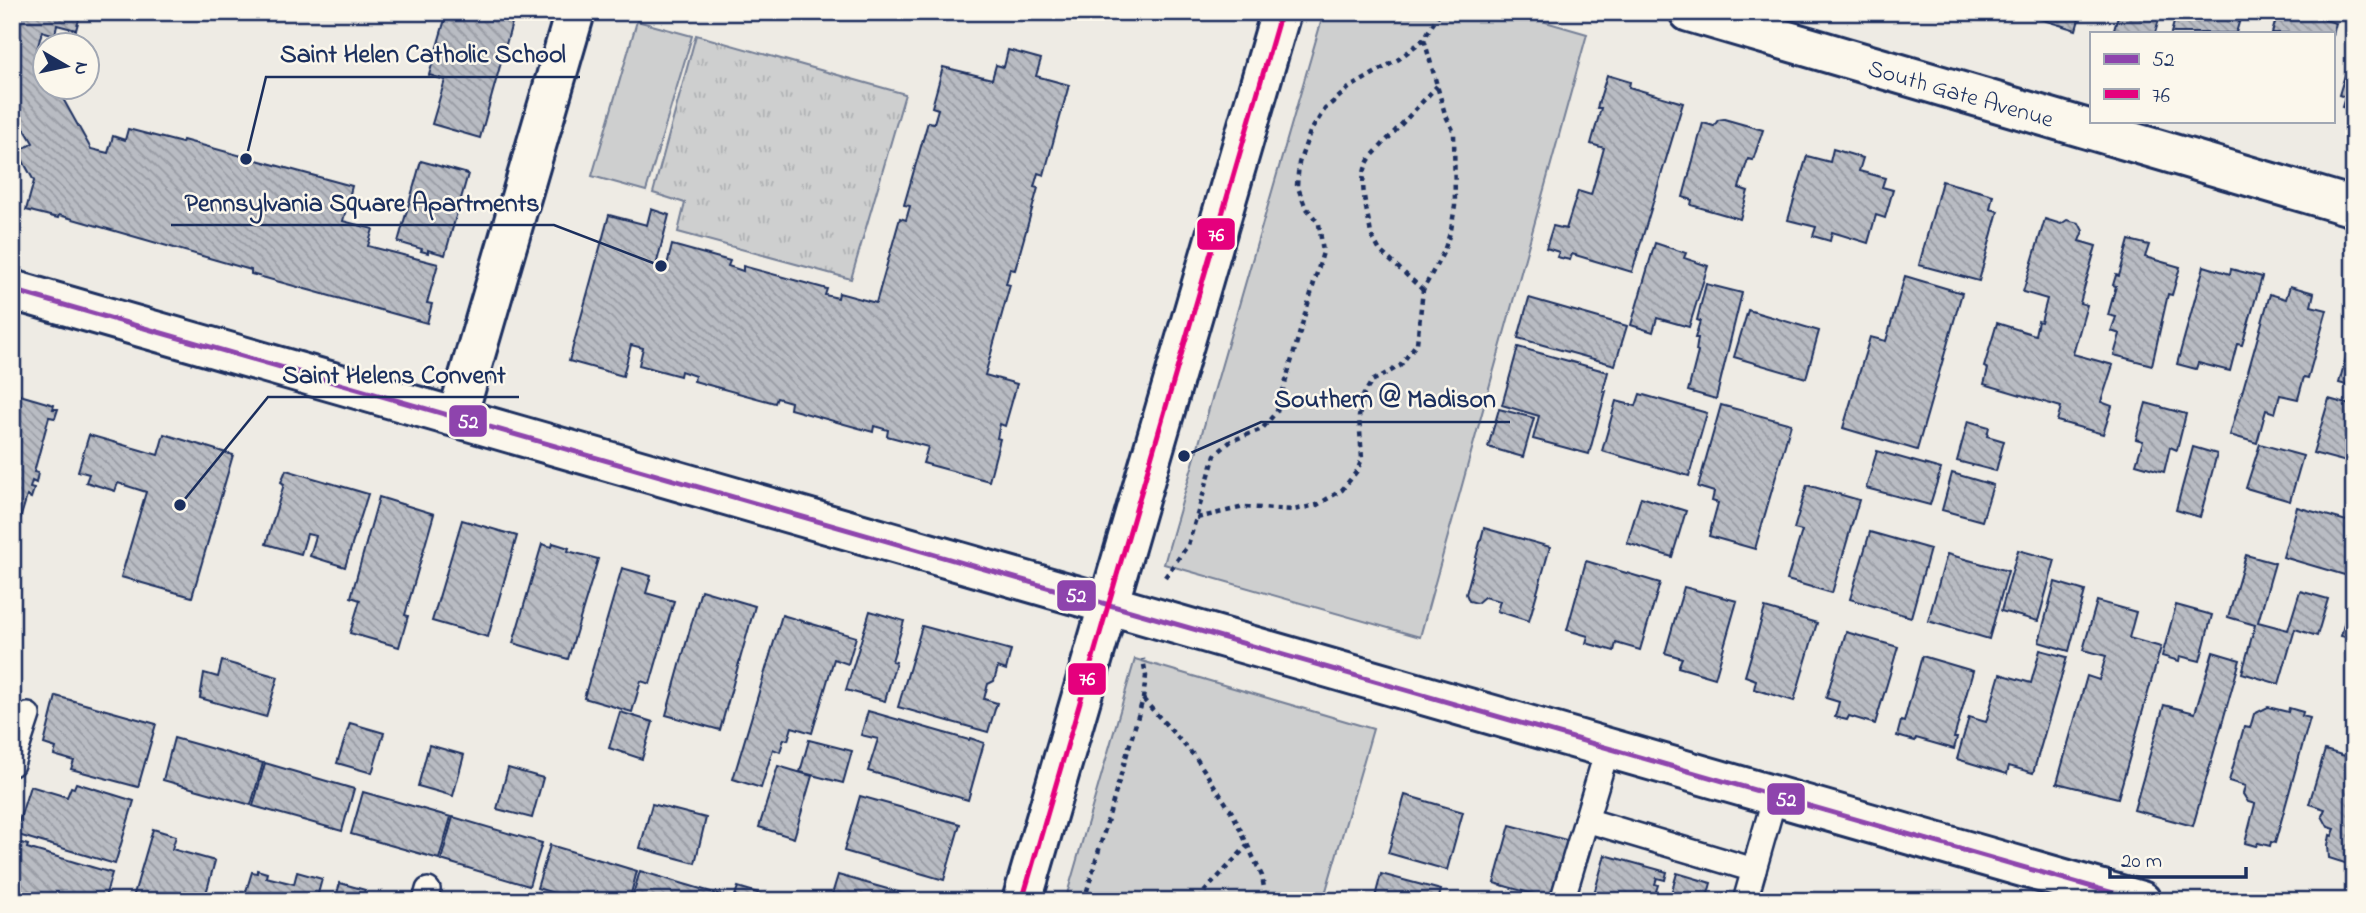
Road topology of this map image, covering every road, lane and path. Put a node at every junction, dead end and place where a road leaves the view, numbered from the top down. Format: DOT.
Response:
graph roads {
  1 [pos="575,12"];
  2 [pos="1281,12"];
  3 [pos="1440,12"];
  4 [pos="1689,12"];
  5 [pos="1424,39"];
  6 [pos="1437,86"];
  7 [pos="2354,206"];
  8 [pos="12,290"];
  9 [pos="1423,290"];
  10 [pos="457,417"];
  11 [pos="1196,519"];
  12 [pos="1166,575"];
  13 [pos="1108,604"];
  14 [pos="1141,651"];
  15 [pos="1143,699"];
  16 [pos="27,715"];
  17 [pos="1608,747"];
  18 [pos="12,764"];
  19 [pos="1775,796"];
  20 [pos="1586,820"];
  21 [pos="1247,846"];
  22 [pos="1754,870"];
  23 [pos="1022,901"];
  24 [pos="1084,901"];
  25 [pos="1200,901"];
  26 [pos="1265,901"];
  27 [pos="1562,901"];
  28 [pos="1745,901"];
  29 [pos="2141,901"];
  1 -- 10 [label="street"];
  2 -- 13 [label="street"];
  3 -- 5 [label="path"];
  4 -- 7 [label="street, South Gate Avenue"];
  5 -- 6 [label="path"];
  5 -- 11 [label="path"];
  6 -- 9 [label="path"];
  6 -- 9 [label="path"];
  8 -- 10 [label="street"];
  9 -- 11 [label="path"];
  10 -- 13 [label="street"];
  11 -- 12 [label="path"];
  13 -- 17 [label="street"];
  13 -- 23 [label="street"];
  14 -- 15 [label="path"];
  15 -- 21 [label="path"];
  15 -- 24 [label="path"];
  16 -- 18 [label="lane"];
  17 -- 19 [label="street"];
  17 -- 20 [label="lane"];
  19 -- 22 [label="lane"];
  19 -- 29 [label="street"];
  20 -- 22 [label="lane"];
  20 -- 27 [label="lane"];
  21 -- 25 [label="path"];
  21 -- 26 [label="path"];
  22 -- 28 [label="lane"];
}
